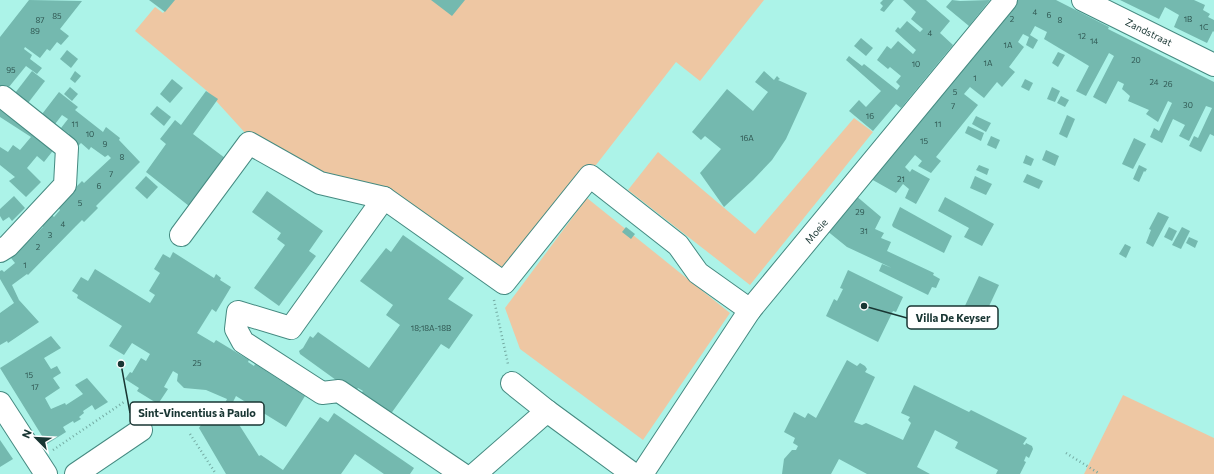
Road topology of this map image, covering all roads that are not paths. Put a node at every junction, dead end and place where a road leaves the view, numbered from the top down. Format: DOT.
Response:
graph roads {
  1 [pos="1006,0"];
  2 [pos="1083,0"];
  3 [pos="1214,65"];
  4 [pos="3,97"];
  5 [pos="384,198"];
  6 [pos="181,235"];
  7 [pos="0,251"];
  8 [pos="750,310"];
  9 [pos="512,383"];
  10 [pos="0,403"];
  11 [pos="548,411"];
  12 [pos="140,430"];
  13 [pos="42,467"];
  14 [pos="76,474"];
  15 [pos="462,474"];
  16 [pos="475,474"];
  17 [pos="633,474"];
  18 [pos="642,474"];
  1 -- 8 [label="street, Moeie"];
  2 -- 3 [label="street, Zandstraat"];
  4 -- 7 [label="street"];
  5 -- 6 [label="street"];
  5 -- 8 [label="street"];
  5 -- 15 [label="street"];
  8 -- 18 [label="street, Moeie"];
  9 -- 11 [label="street"];
  10 -- 13 [label="street"];
  11 -- 16 [label="street"];
  11 -- 17 [label="street"];
  12 -- 14 [label="street"];
}
